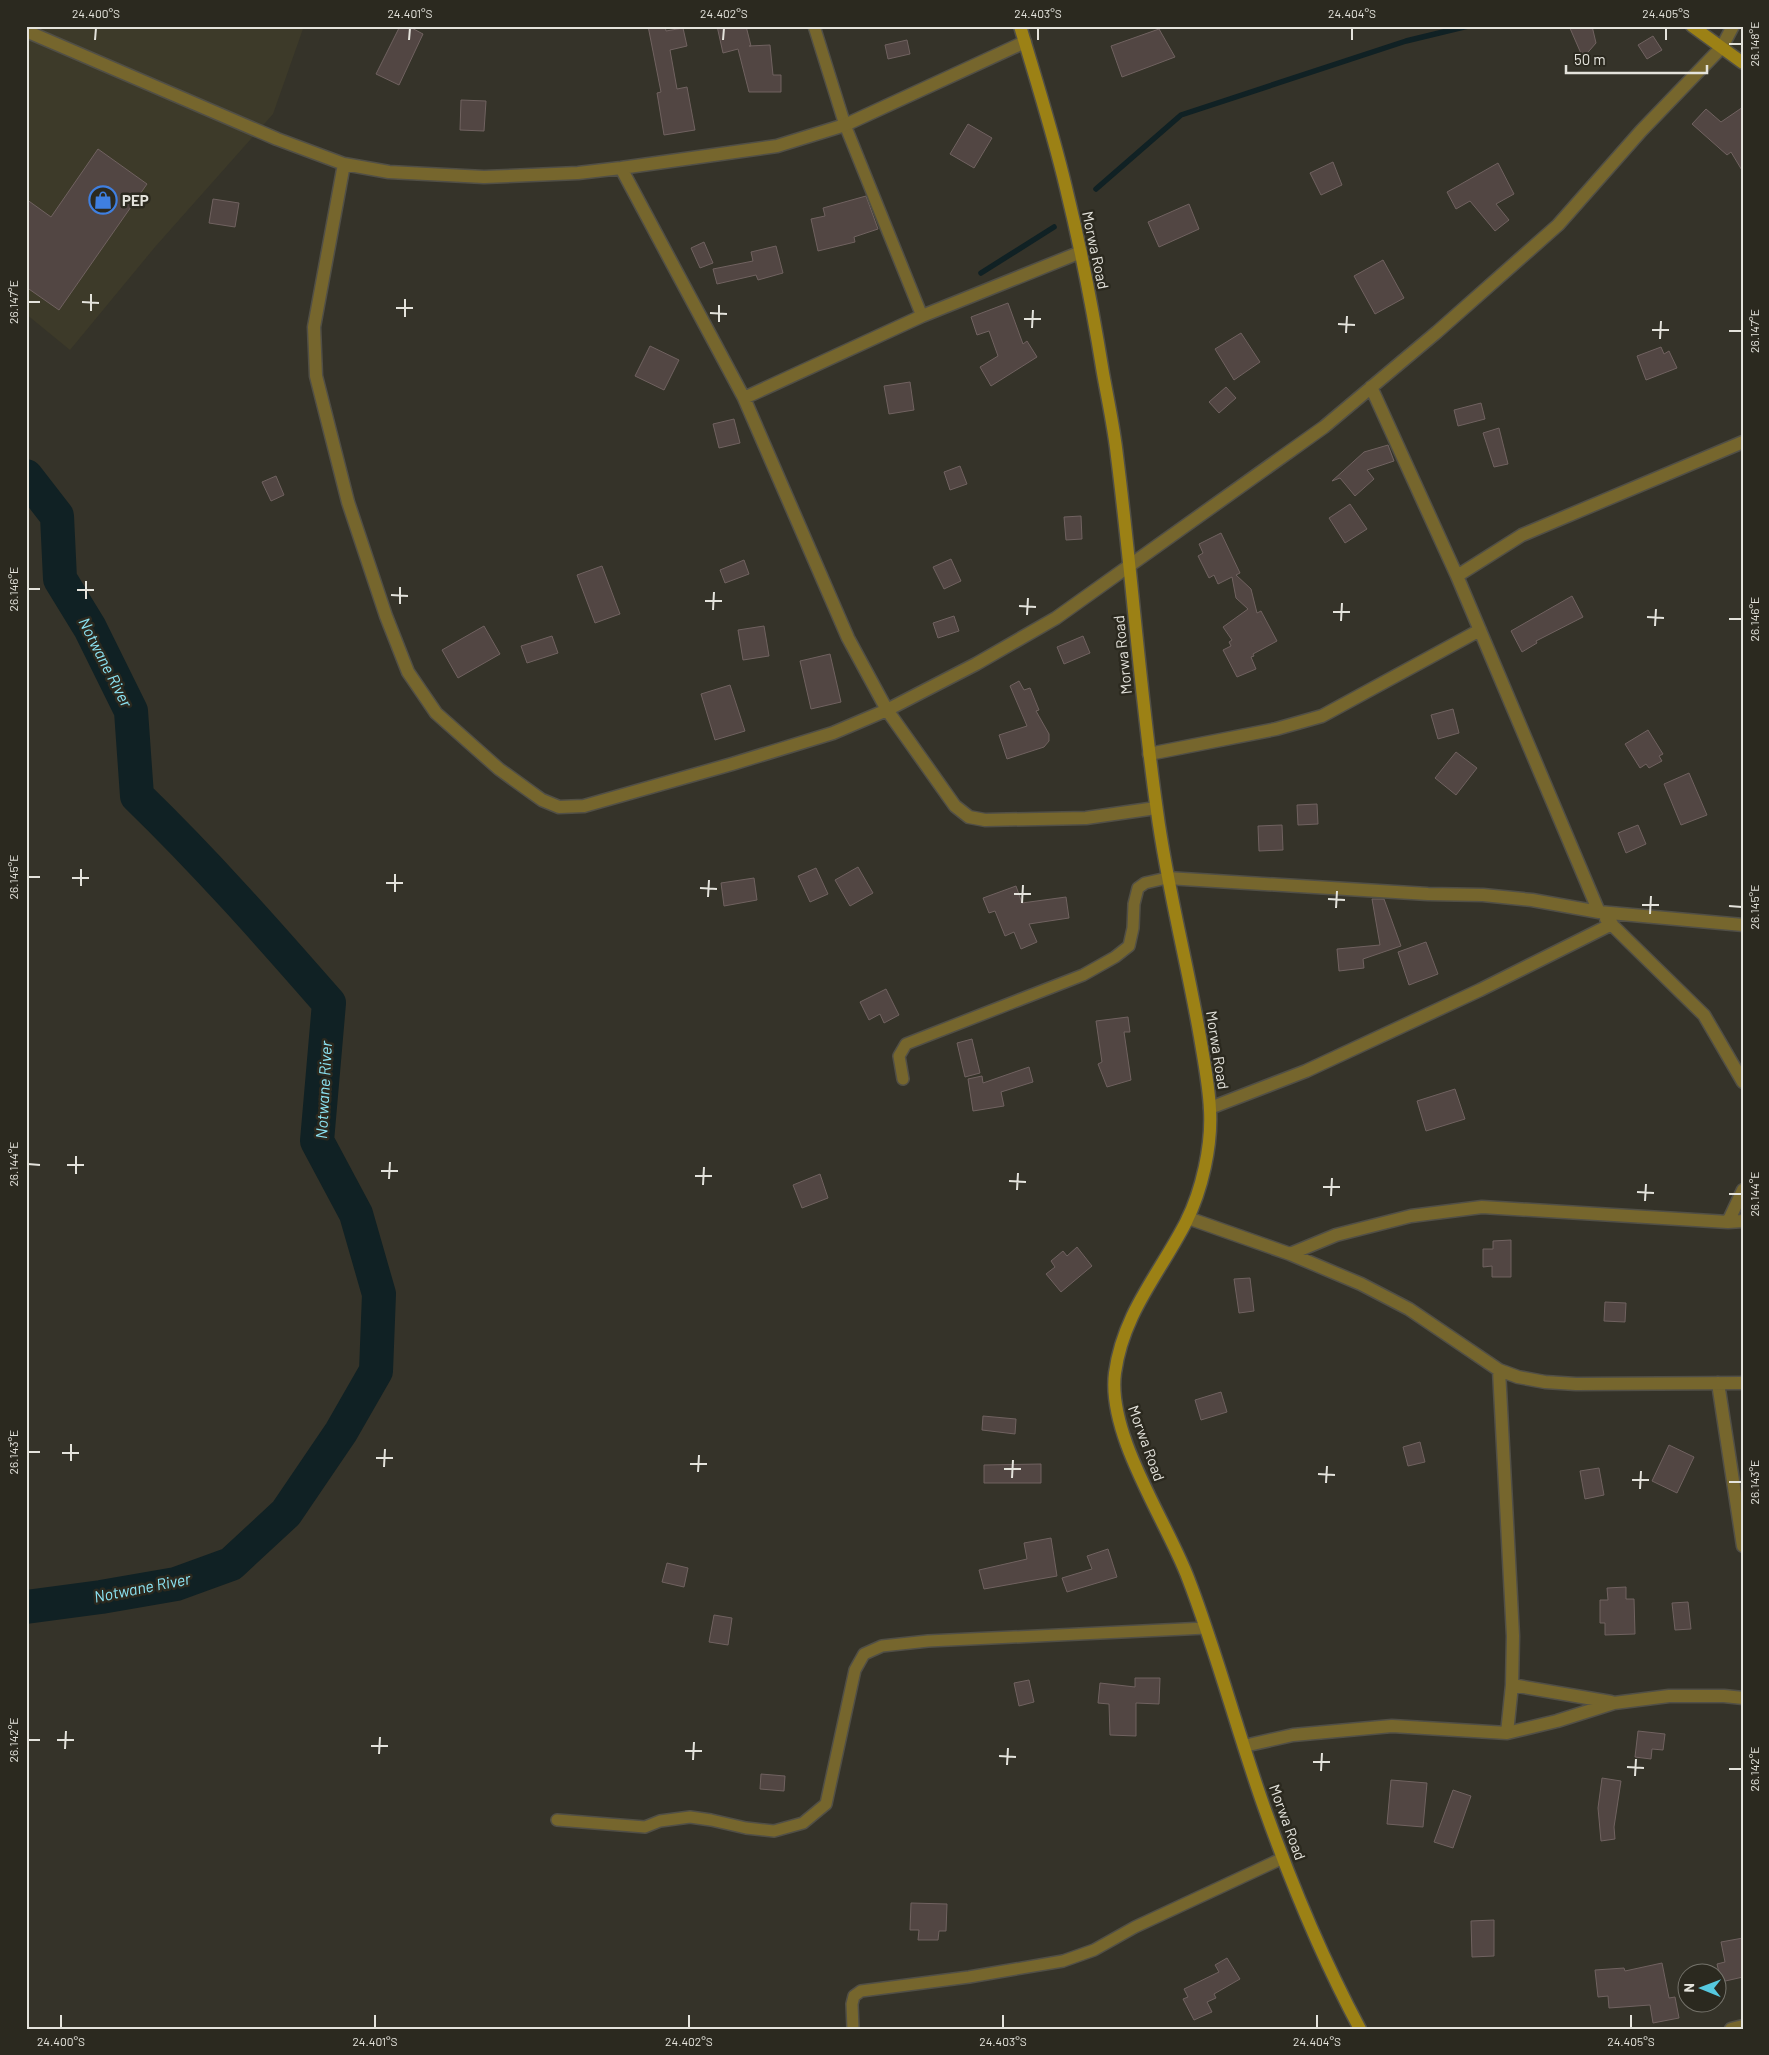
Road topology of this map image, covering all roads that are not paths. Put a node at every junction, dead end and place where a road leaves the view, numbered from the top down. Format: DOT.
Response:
graph roads {
  1 [pos="814,26"];
  2 [pos="1020,26"];
  3 [pos="1692,26"];
  4 [pos="1734,26"];
  5 [pos="26,31"];
  6 [pos="1025,42"];
  7 [pos="1722,47"];
  8 [pos="1743,63"];
  9 [pos="845,124"];
  10 [pos="344,164"];
  11 [pos="621,168"];
  12 [pos="1081,252"];
  13 [pos="922,316"];
  14 [pos="1371,387"];
  15 [pos="744,398"];
  16 [pos="1743,442"];
  17 [pos="1130,565"];
  18 [pos="1458,576"];
  19 [pos="1480,630"];
  20 [pos="887,710"];
  21 [pos="1149,754"];
  22 [pos="1156,808"];
  23 [pos="1167,878"];
  24 [pos="1599,912"];
  25 [pos="1612,924"];
  26 [pos="1743,925"];
  27 [pos="902,1079"];
  28 [pos="1743,1082"];
  29 [pos="1210,1108"];
  30 [pos="1743,1190"];
  31 [pos="1188,1218"];
  32 [pos="1743,1220"];
  33 [pos="1728,1222"];
  34 [pos="1290,1254"];
  35 [pos="1499,1370"];
  36 [pos="1718,1383"];
  37 [pos="1743,1383"];
  38 [pos="1743,1546"];
  39 [pos="1206,1628"];
  40 [pos="1512,1685"];
  41 [pos="1743,1698"];
  42 [pos="1614,1703"];
  43 [pos="1507,1733"];
  44 [pos="1244,1746"];
  45 [pos="557,1820"];
  46 [pos="1283,1858"];
  47 [pos="1743,2026"];
  48 [pos="853,2029"];
  49 [pos="1360,2029"];
  50 [pos="1731,2029"];
  1 -- 9 [label="lane"];
  2 -- 6 [label="main road, Morwa Road"];
  3 -- 7 [label="main road"];
  4 -- 7 [label="street"];
  5 -- 10 [label="street"];
  6 -- 9 [label="street"];
  6 -- 12 [label="main road, Morwa Road"];
  7 -- 8 [label="main road"];
  7 -- 14 [label="street"];
  9 -- 11 [label="street"];
  9 -- 13 [label="lane"];
  10 -- 11 [label="street"];
  10 -- 20 [label="street"];
  11 -- 15 [label="street"];
  12 -- 13 [label="street"];
  12 -- 17 [label="main road, Morwa Road"];
  13 -- 15 [label="street"];
  14 -- 17 [label="street"];
  14 -- 18 [label="street"];
  15 -- 20 [label="street"];
  16 -- 18 [label="street"];
  17 -- 20 [label="street"];
  17 -- 21 [label="main road, Morwa Road"];
  18 -- 19 [label="street"];
  19 -- 21 [label="street"];
  19 -- 24 [label="street"];
  20 -- 22 [label="street"];
  21 -- 22 [label="main road, Morwa Road"];
  22 -- 23 [label="main road, Morwa Road"];
  23 -- 24 [label="street"];
  23 -- 27 [label="lane"];
  23 -- 29 [label="main road, Morwa Road"];
  24 -- 25 [label="street"];
  24 -- 26 [label="street"];
  25 -- 28 [label="street"];
  25 -- 29 [label="street"];
  29 -- 31 [label="main road, Morwa Road"];
  30 -- 33 [label="street"];
  31 -- 34 [label="street"];
  31 -- 39 [label="main road, Morwa Road"];
  32 -- 33 [label="street"];
  33 -- 34 [label="street"];
  34 -- 35 [label="street"];
  35 -- 36 [label="street"];
  35 -- 40 [label="street"];
  36 -- 37 [label="street"];
  36 -- 38 [label="street"];
  39 -- 44 [label="main road, Morwa Road"];
  39 -- 45 [label="lane"];
  40 -- 42 [label="street"];
  40 -- 43 [label="street"];
  41 -- 42 [label="street"];
  42 -- 43 [label="street"];
  43 -- 44 [label="street"];
  44 -- 46 [label="main road, Morwa Road"];
  46 -- 48 [label="lane"];
  46 -- 49 [label="main road, Morwa Road"];
  47 -- 50 [label="street"];
}
